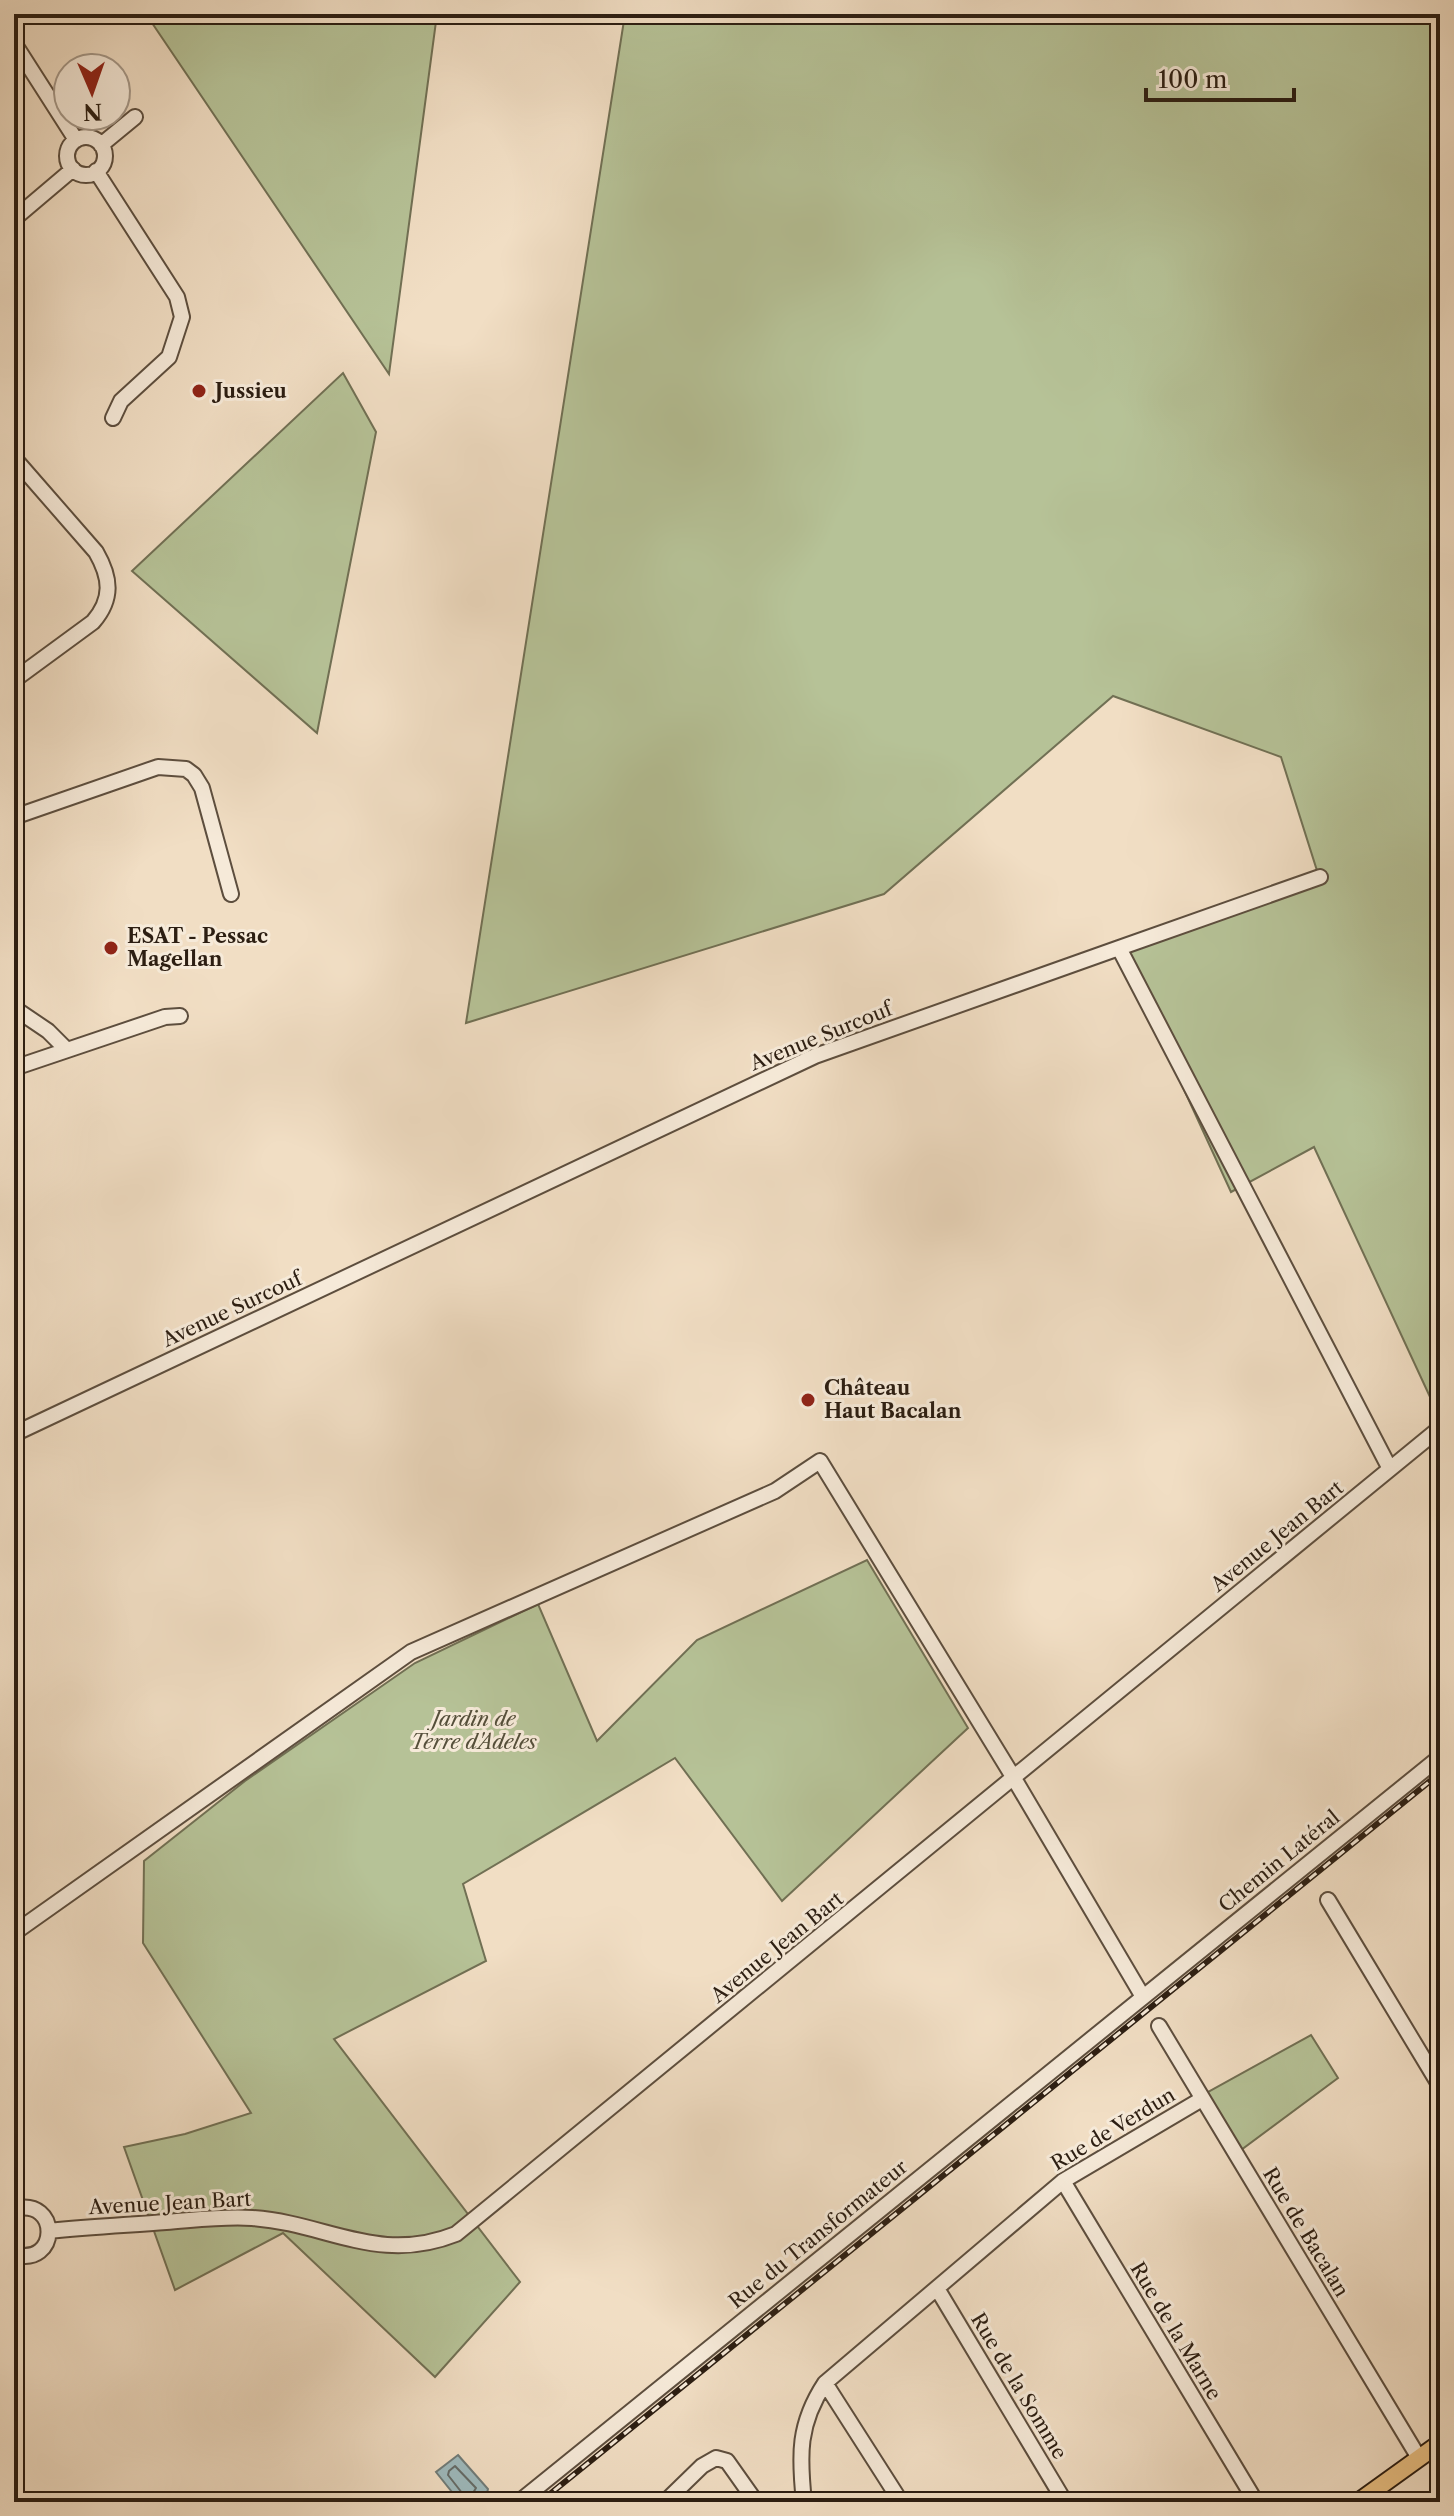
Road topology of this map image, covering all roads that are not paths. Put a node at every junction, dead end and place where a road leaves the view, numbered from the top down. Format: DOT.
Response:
graph roads {
  1 [pos="14,43"];
  2 [pos="135,117"];
  3 [pos="76,140"];
  4 [pos="101,145"];
  5 [pos="73,169"];
  6 [pos="96,171"];
  7 [pos="14,219"];
  8 [pos="113,418"];
  9 [pos="14,458"];
  10 [pos="14,680"];
  11 [pos="14,817"];
  12 [pos="1320,877"];
  13 [pos="231,894"];
  14 [pos="1119,948"];
  15 [pos="14,1008"];
  16 [pos="180,1016"];
  17 [pos="67,1050"];
  18 [pos="14,1068"];
  19 [pos="1440,1428"];
  20 [pos="14,1434"];
  21 [pos="1390,1469"];
  22 [pos="1440,1757"];
  23 [pos="1014,1778"];
  24 [pos="1328,1900"];
  25 [pos="14,1933"];
  26 [pos="1143,1997"];
  27 [pos="1159,2026"];
  28 [pos="1440,2086"];
  29 [pos="1202,2099"];
  30 [pos="1063,2181"];
  31 [pos="14,2209"];
  32 [pos="49,2231"];
  33 [pos="15,2259"];
  34 [pos="938,2290"];
  35 [pos="825,2383"];
  36 [pos="1440,2443"];
  37 [pos="1419,2458"];
  38 [pos="519,2502"];
  39 [pos="665,2502"];
  40 [pos="756,2502"];
  41 [pos="804,2502"];
  42 [pos="901,2502"];
  43 [pos="1065,2502"];
  44 [pos="1256,2502"];
  45 [pos="1358,2502"];
  1 -- 3 [label="street"];
  2 -- 4 [label="street"];
  3 -- 4 [label="street"];
  3 -- 5 [label="street"];
  4 -- 6 [label="street"];
  5 -- 6 [label="street"];
  5 -- 7 [label="street"];
  6 -- 8 [label="street"];
  9 -- 10 [label="street"];
  11 -- 13 [label="street"];
  12 -- 14 [label="street, Avenue Surcouf"];
  14 -- 20 [label="street, Avenue Surcouf"];
  14 -- 21 [label="street"];
  15 -- 17 [label="street"];
  16 -- 17 [label="street"];
  17 -- 18 [label="street"];
  19 -- 21 [label="street, Avenue Jean Bart"];
  21 -- 23 [label="street, Avenue Jean Bart"];
  22 -- 26 [label="street, Chemin Latéral"];
  23 -- 25 [label="street"];
  23 -- 26 [label="street"];
  23 -- 32 [label="street, Avenue Jean Bart"];
  24 -- 28 [label="street"];
  26 -- 38 [label="street, Rue du Transformateur"];
  27 -- 29 [label="street, Rue de Bacalan"];
  29 -- 30 [label="street, Rue de Verdun"];
  29 -- 37 [label="street, Rue de Bacalan"];
  30 -- 34 [label="street, Rue de Verdun"];
  30 -- 44 [label="street, Rue de la Marne"];
  31 -- 32 [label="street"];
  32 -- 33 [label="street"];
  34 -- 35 [label="street, Rue de Verdun"];
  34 -- 43 [label="street, Rue de la Somme"];
  35 -- 41 [label="street"];
  35 -- 42 [label="street"];
  36 -- 37 [label="main road"];
  37 -- 45 [label="main road"];
  39 -- 40 [label="street"];
}
